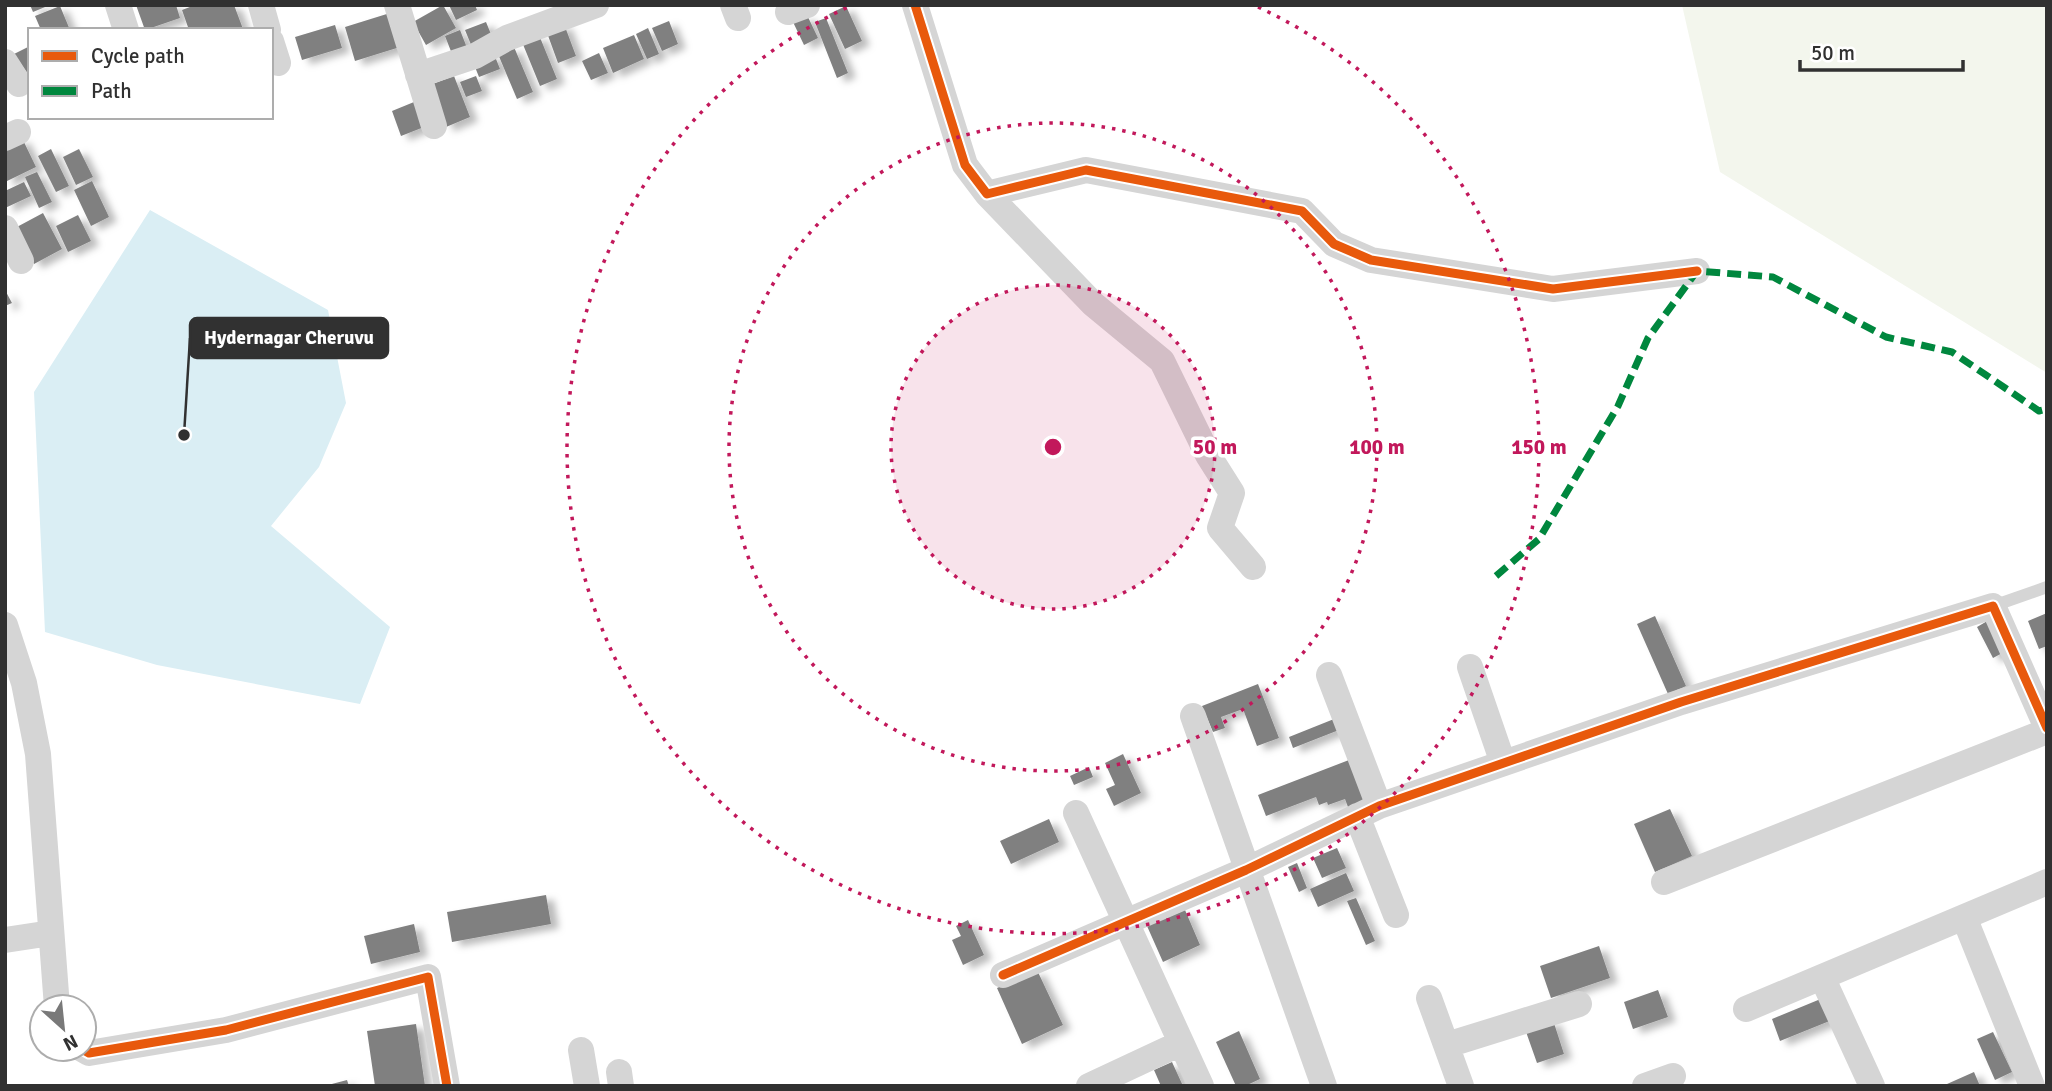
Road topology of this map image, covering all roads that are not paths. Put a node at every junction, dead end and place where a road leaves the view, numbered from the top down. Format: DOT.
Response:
graph roads {
  1 [pos="118,5"];
  2 [pos="261,5"];
  3 [pos="397,5"];
  4 [pos="596,5"];
  5 [pos="915,5"];
  6 [pos="544,13"];
  7 [pos="125,28"];
  8 [pos="267,28"];
  9 [pos="5,62"];
  10 [pos="418,75"];
  11 [pos="19,84"];
  12 [pos="434,126"];
  13 [pos="987,194"];
  14 [pos="5,228"];
  15 [pos="21,261"];
  16 [pos="1697,271"];
  17 [pos="1253,567"];
  18 [pos="2047,587"];
  19 [pos="1993,606"];
  20 [pos="5,625"];
  21 [pos="1470,667"];
  22 [pos="1329,675"];
  23 [pos="1193,716"];
  24 [pos="2047,729"];
  25 [pos="1503,763"];
  26 [pos="1368,811"];
  27 [pos="1076,813"];
  28 [pos="1246,870"];
  29 [pos="1664,882"];
  30 [pos="2047,882"];
  31 [pos="1396,915"];
  32 [pos="1964,917"];
  33 [pos="1127,921"];
  34 [pos="51,933"];
  35 [pos="5,940"];
  36 [pos="1003,975"];
  37 [pos="1822,977"];
  38 [pos="56,993"];
  39 [pos="1429,998"];
  40 [pos="1579,1004"];
  41 [pos="1746,1009"];
  42 [pos="1181,1043"];
  43 [pos="1447,1045"];
  44 [pos="581,1050"];
  45 [pos="98,1051"];
  46 [pos="1673,1076"];
  47 [pos="1869,1085"];
  48 [pos="447,1086"];
  49 [pos="587,1086"];
  50 [pos="1089,1086"];
  51 [pos="1201,1086"];
  52 [pos="1324,1086"];
  53 [pos="1461,1086"];
  54 [pos="1645,1086"];
  55 [pos="2032,1086"];
  1 -- 7 [label="street"];
  2 -- 8 [label="street"];
  3 -- 10 [label="street"];
  4 -- 6 [label="street"];
  5 -- 13 [label="street"];
  6 -- 10 [label="street"];
  9 -- 11 [label="street"];
  10 -- 12 [label="street"];
  13 -- 16 [label="street"];
  13 -- 17 [label="street"];
  14 -- 15 [label="street"];
  18 -- 19 [label="lane"];
  19 -- 24 [label="street"];
  19 -- 25 [label="street"];
  20 -- 34 [label="street"];
  21 -- 25 [label="street"];
  22 -- 26 [label="street"];
  23 -- 28 [label="street"];
  24 -- 29 [label="street"];
  25 -- 26 [label="street"];
  26 -- 28 [label="street"];
  26 -- 31 [label="street"];
  27 -- 33 [label="street"];
  28 -- 33 [label="street"];
  28 -- 52 [label="street"];
  30 -- 32 [label="street"];
  32 -- 37 [label="street"];
  32 -- 55 [label="street"];
  33 -- 36 [label="street"];
  33 -- 42 [label="street"];
  34 -- 35 [label="street"];
  34 -- 38 [label="street"];
  37 -- 41 [label="street"];
  37 -- 47 [label="street"];
  39 -- 43 [label="street"];
  40 -- 43 [label="street"];
  42 -- 50 [label="street"];
  42 -- 51 [label="street"];
  43 -- 53 [label="street"];
  44 -- 49 [label="street"];
  45 -- 48 [label="street"];
  46 -- 54 [label="street"];
}
